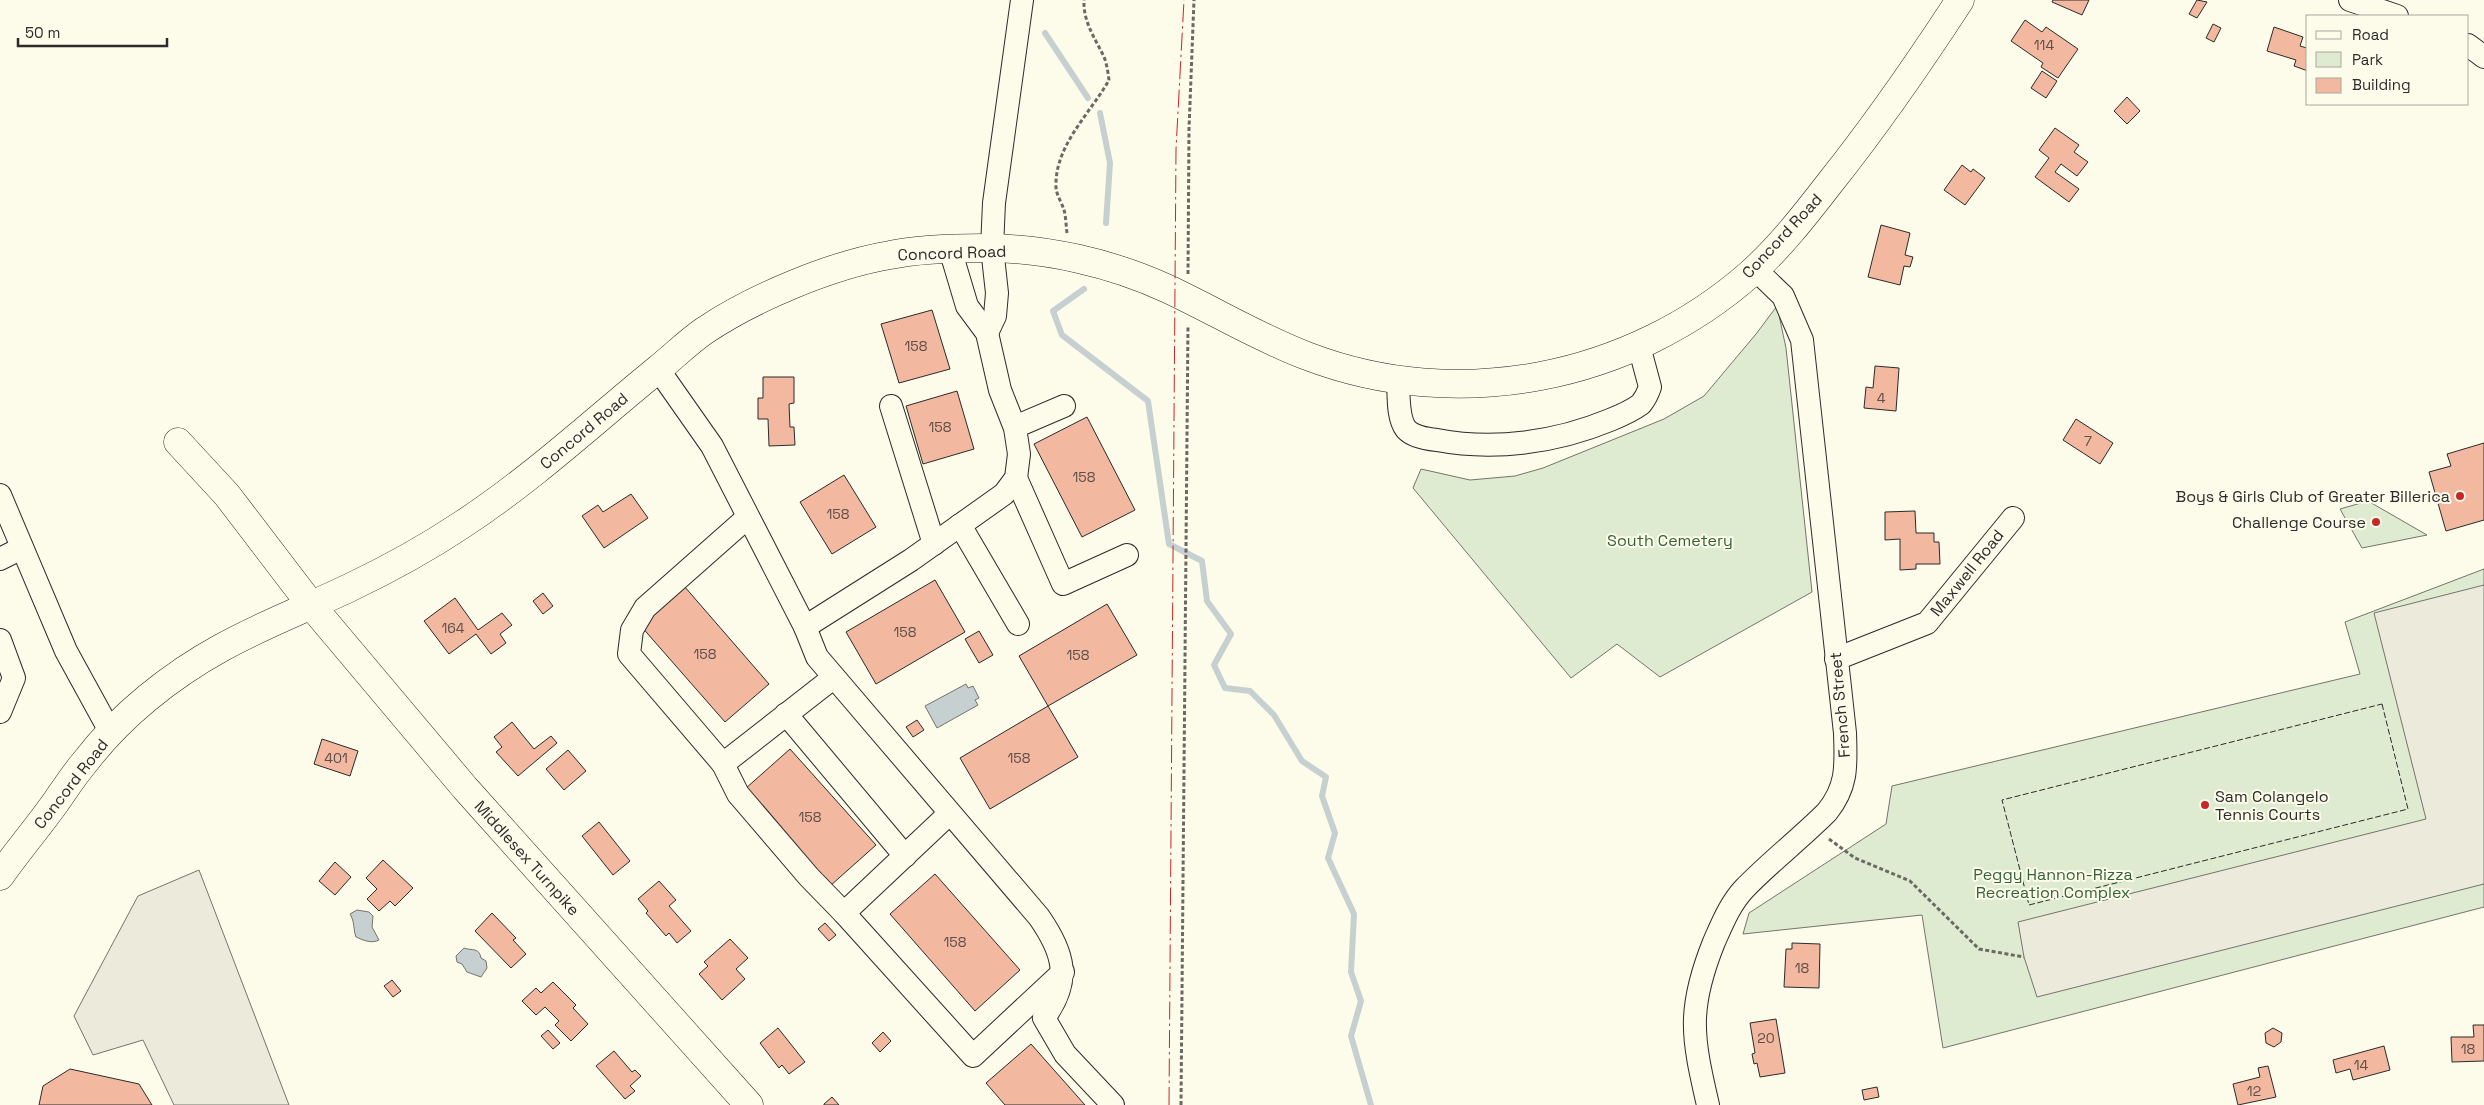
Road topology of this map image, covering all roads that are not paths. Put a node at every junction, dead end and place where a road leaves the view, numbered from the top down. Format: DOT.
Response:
graph roads {
  1 [pos="1022,0"];
  2 [pos="1960,0"];
  3 [pos="2350,0"];
  4 [pos="2395,15"];
  5 [pos="2469,46"];
  6 [pos="2484,57"];
  7 [pos="992,248"];
  8 [pos="950,249"];
  9 [pos="1755,269"];
  10 [pos="987,333"];
  11 [pos="1639,346"];
  12 [pos="658,369"];
  13 [pos="1398,380"];
  14 [pos="890,406"];
  15 [pos="1064,406"];
  16 [pos="1015,427"];
  17 [pos="178,442"];
  18 [pos="1016,478"];
  19 [pos="0,495"];
  20 [pos="748,517"];
  21 [pos="2013,518"];
  22 [pos="960,525"];
  23 [pos="934,544"];
  24 [pos="22,548"];
  25 [pos="1127,555"];
  26 [pos="0,559"];
  27 [pos="311,605"];
  28 [pos="1018,624"];
  29 [pos="805,627"];
  30 [pos="0,640"];
  31 [pos="1836,659"];
  32 [pos="833,678"];
  33 [pos="1,707"];
  34 [pos="786,714"];
  35 [pos="111,733"];
  36 [pos="723,764"];
  37 [pos="949,814"];
  38 [pos="905,856"];
  39 [pos="0,876"];
  40 [pos="844,913"];
  41 [pos="1063,972"];
  42 [pos="749,1105"];
  43 [pos="1113,1105"];
  44 [pos="1708,1105"];
  1 -- 7 [label="street"];
  2 -- 9 [label="main road, Concord Road"];
  3 -- 4 [label="street"];
  5 -- 6 [label="street"];
  7 -- 8 [label="main road, Concord Road"];
  7 -- 10 [label="street"];
  7 -- 13 [label="main road, Concord Road"];
  8 -- 10 [label="street"];
  8 -- 12 [label="main road, Concord Road"];
  9 -- 11 [label="main road, Concord Road"];
  9 -- 31 [label="street, French Street"];
  10 -- 16 [label="street"];
  11 -- 13 [label="main road, Concord Road"];
  11 -- 13 [label="street"];
  12 -- 20 [label="street"];
  12 -- 27 [label="main road, Concord Road"];
  14 -- 23 [label="street"];
  15 -- 16 [label="street"];
  16 -- 18 [label="street"];
  17 -- 27 [label="main road, Middlesex Turnpike"];
  18 -- 22 [label="street"];
  18 -- 25 [label="street"];
  19 -- 24 [label="street"];
  20 -- 29 [label="street"];
  20 -- 36 [label="street"];
  21 -- 31 [label="street, Maxwell Road"];
  22 -- 23 [label="street"];
  22 -- 28 [label="street"];
  23 -- 29 [label="street"];
  24 -- 26 [label="street"];
  24 -- 35 [label="street"];
  27 -- 35 [label="main road, Concord Road"];
  27 -- 42 [label="main road, Middlesex Turnpike"];
  29 -- 32 [label="street"];
  30 -- 33 [label="street"];
  31 -- 44 [label="street, French Street"];
  32 -- 34 [label="street"];
  32 -- 37 [label="street"];
  34 -- 36 [label="street"];
  34 -- 38 [label="street"];
  35 -- 39 [label="main road, Concord Road"];
  36 -- 40 [label="street"];
  37 -- 38 [label="street"];
  37 -- 41 [label="street"];
  38 -- 40 [label="street"];
  40 -- 41 [label="street"];
  41 -- 43 [label="street"];
}
